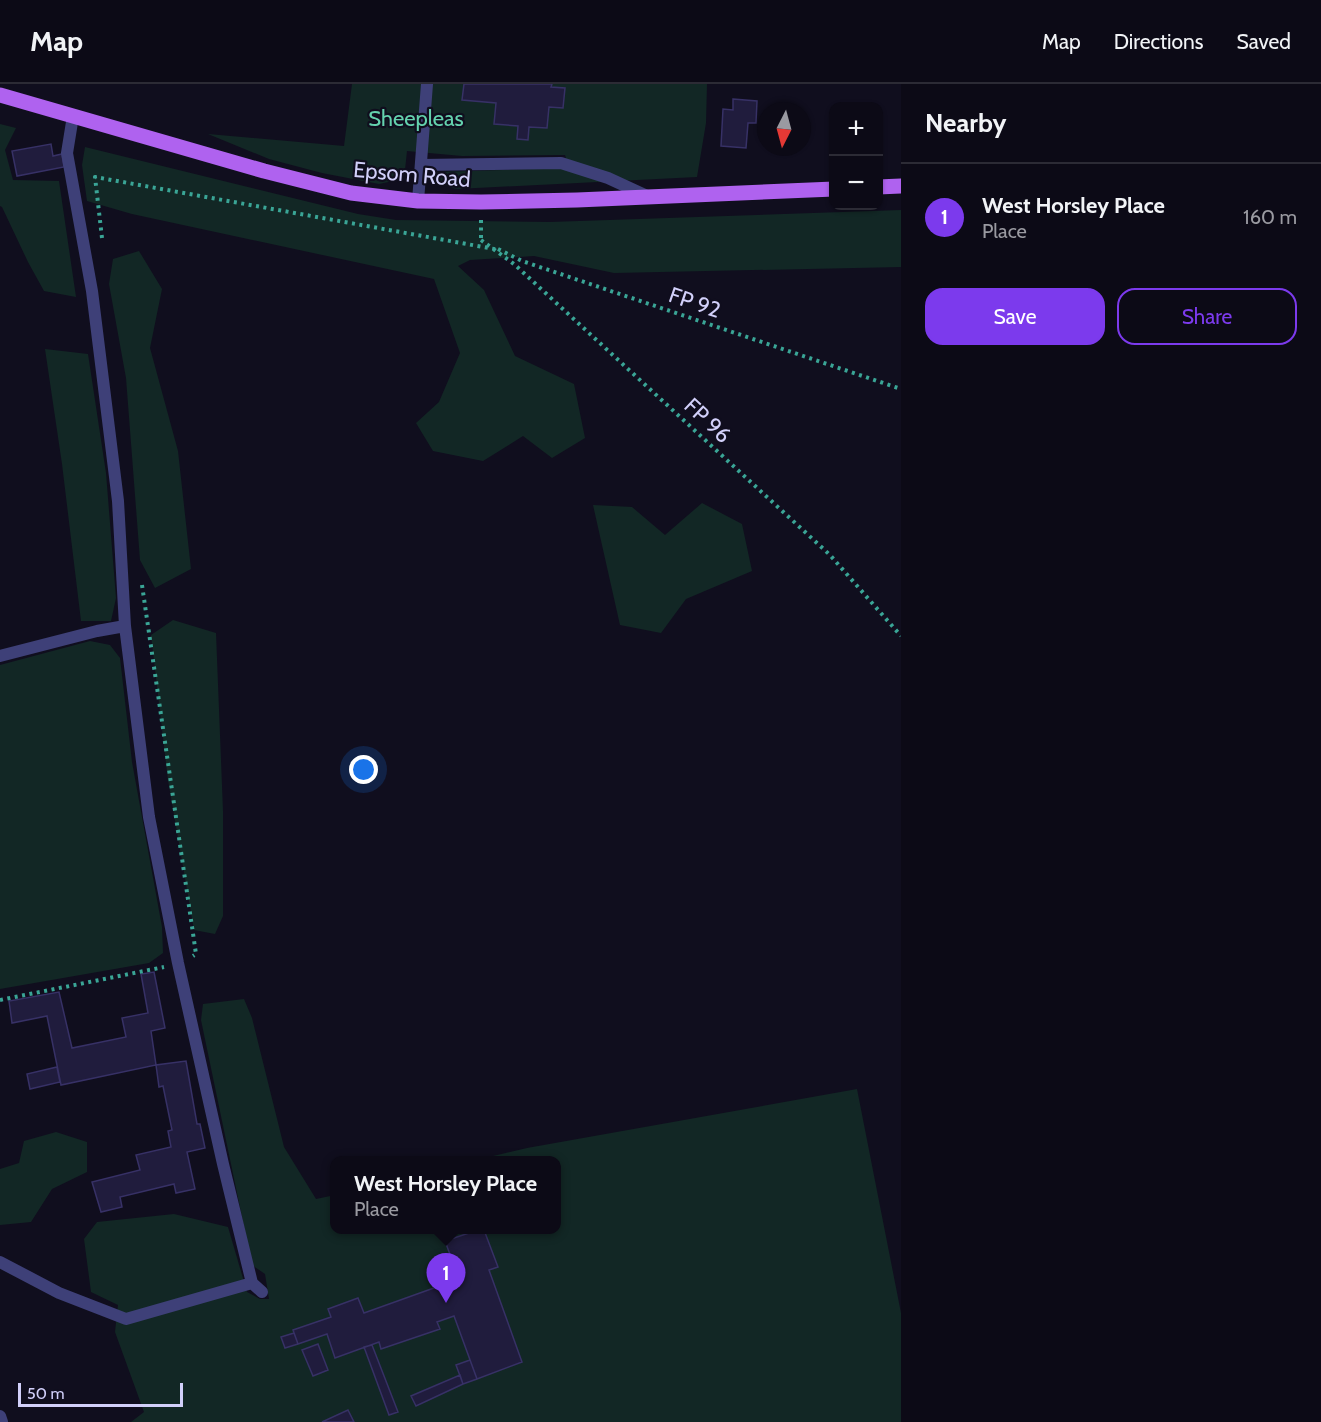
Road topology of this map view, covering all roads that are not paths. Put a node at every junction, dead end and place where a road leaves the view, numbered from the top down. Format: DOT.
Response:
graph roads {
  1 [pos="427,84"];
  2 [pos="0,95"];
  3 [pos="73,116"];
  4 [pos="421,165"];
  5 [pos="901,186"];
  6 [pos="883,187"];
  7 [pos="829,189"];
  8 [pos="647,196"];
  9 [pos="418,201"];
  10 [pos="125,626"];
  11 [pos="0,656"];
  12 [pos="0,1262"];
  13 [pos="252,1283"];
  14 [pos="262,1292"];
  15 [pos="0,1416"];
  16 [pos="2,1422"];
  1 -- 4 [label="lane"];
  2 -- 3 [label="main road, Epsom Road"];
  3 -- 9 [label="main road, Epsom Road"];
  3 -- 10 [label="lane"];
  4 -- 8 [label="lane"];
  4 -- 9 [label="lane"];
  5 -- 6 [label="main road"];
  7 -- 8 [label="main road, Epsom Road"];
  8 -- 9 [label="main road, Epsom Road"];
  10 -- 11 [label="lane"];
  10 -- 13 [label="lane"];
  12 -- 13 [label="lane"];
  13 -- 14 [label="lane"];
  15 -- 16 [label="lane"];
}
